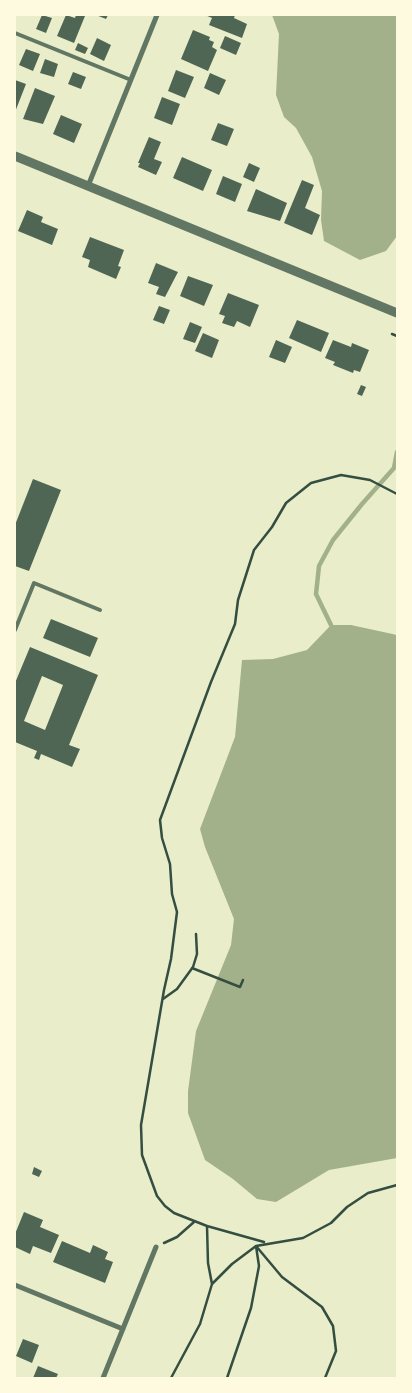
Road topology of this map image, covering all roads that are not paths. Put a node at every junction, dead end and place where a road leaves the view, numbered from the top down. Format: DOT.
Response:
graph roads {
  1 [pos="157,15"];
  2 [pos="15,32"];
  3 [pos="131,80"];
  4 [pos="15,156"];
  5 [pos="88,186"];
  6 [pos="397,313"];
  7 [pos="100,610"];
  8 [pos="15,630"];
  9 [pos="156,1248"];
  10 [pos="15,1285"];
  11 [pos="123,1329"];
  12 [pos="103,1378"];
  1 -- 3 [label="street"];
  2 -- 3 [label="lane"];
  3 -- 5 [label="street"];
  4 -- 5 [label="street"];
  5 -- 6 [label="street"];
  7 -- 8 [label="lane"];
  9 -- 11 [label="street"];
  10 -- 11 [label="street"];
  11 -- 12 [label="street"];
}
